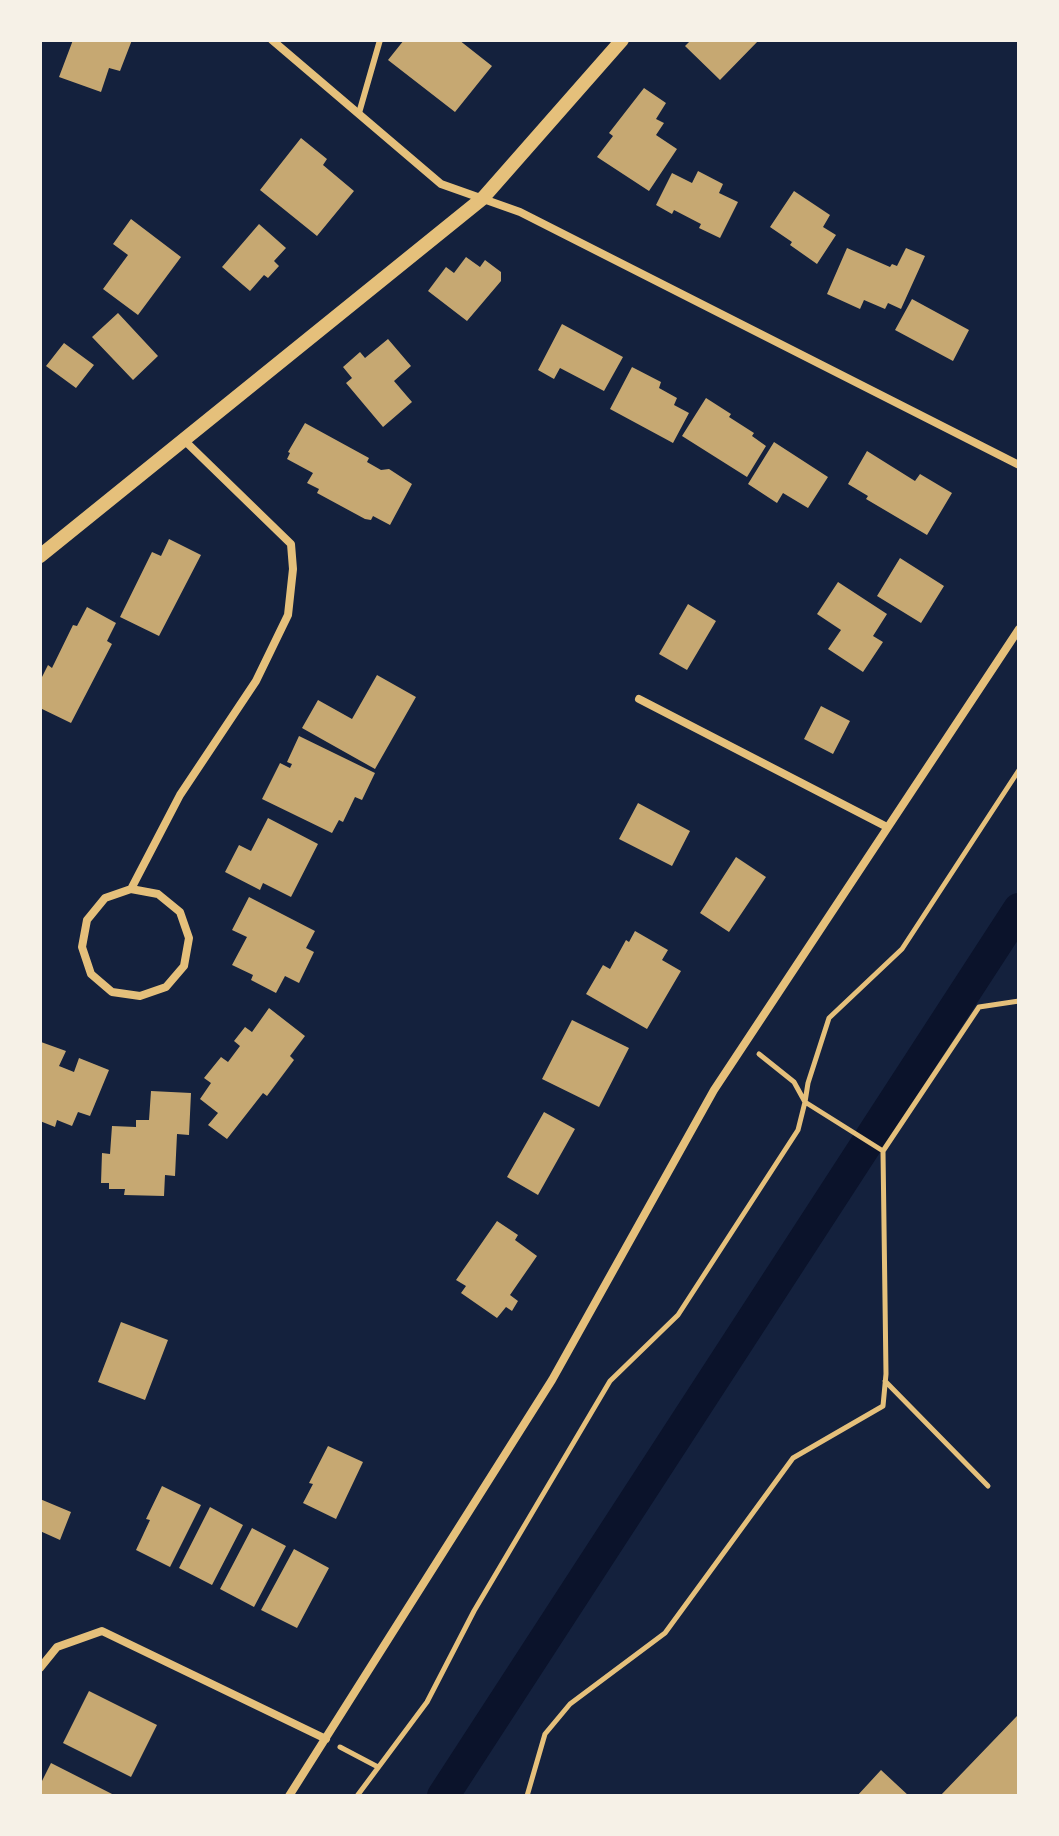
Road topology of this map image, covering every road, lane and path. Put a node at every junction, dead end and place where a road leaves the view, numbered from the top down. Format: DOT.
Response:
graph roads {
  1 [pos="272,40"];
  2 [pos="380,40"];
  3 [pos="622,40"];
  4 [pos="359,113"];
  5 [pos="483,198"];
  6 [pos="185,441"];
  7 [pos="1019,465"];
  8 [pos="40,556"];
  9 [pos="1019,629"];
  10 [pos="639,699"];
  11 [pos="1019,770"];
  12 [pos="887,827"];
  13 [pos="131,889"];
  14 [pos="1019,1001"];
  15 [pos="745,1043"];
  16 [pos="805,1102"];
  17 [pos="881,1149"];
  18 [pos="885,1381"];
  19 [pos="988,1486"];
  20 [pos="40,1668"];
  21 [pos="326,1739"];
  22 [pos="378,1767"];
  23 [pos="289,1796"];
  24 [pos="357,1796"];
  25 [pos="527,1796"];
  1 -- 4 [label="street"];
  2 -- 4 [label="lane"];
  3 -- 5 [label="street"];
  4 -- 5 [label="street"];
  5 -- 6 [label="street"];
  5 -- 7 [label="street"];
  6 -- 8 [label="street"];
  6 -- 13 [label="street"];
  9 -- 12 [label="street"];
  10 -- 12 [label="street"];
  11 -- 16 [label="path"];
  12 -- 15 [label="street"];
  13 -- 13 [label="street"];
  14 -- 17 [label="path"];
  15 -- 16 [label="path"];
  15 -- 21 [label="street"];
  16 -- 17 [label="path"];
  16 -- 22 [label="path"];
  17 -- 18 [label="path"];
  18 -- 19 [label="path"];
  18 -- 25 [label="path"];
  20 -- 21 [label="street"];
  21 -- 22 [label="path"];
  21 -- 23 [label="street"];
  22 -- 24 [label="path"];
}
